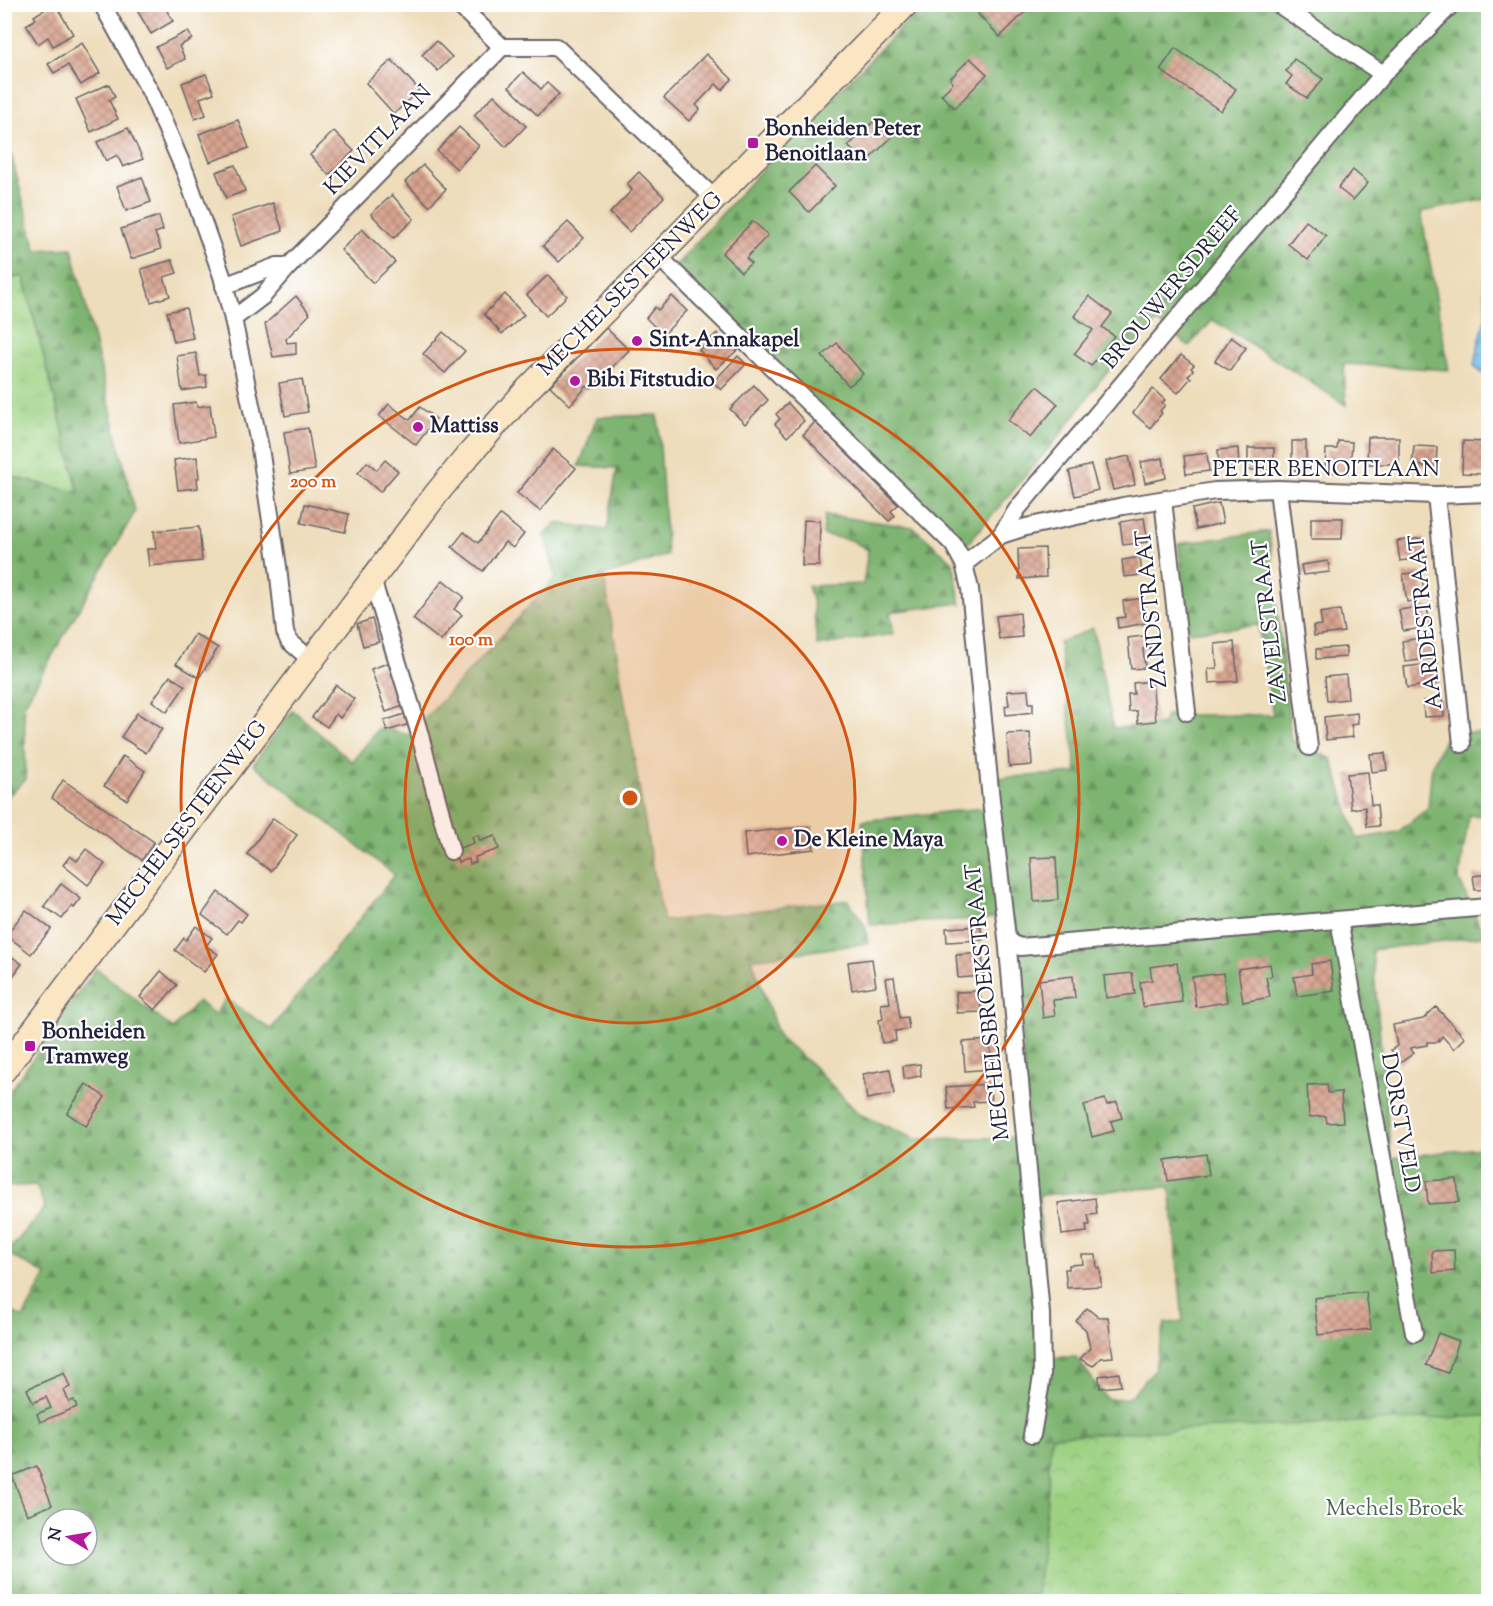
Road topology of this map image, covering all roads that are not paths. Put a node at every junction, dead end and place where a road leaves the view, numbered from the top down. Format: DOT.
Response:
graph roads {
  1 [pos="102,4"];
  2 [pos="458,4"];
  3 [pos="906,4"];
  4 [pos="1278,4"];
  5 [pos="1452,4"];
  6 [pos="502,47"];
  7 [pos="1383,74"];
  8 [pos="716,200"];
  9 [pos="659,257"];
  10 [pos="289,267"];
  11 [pos="224,286"];
  12 [pos="234,320"];
  13 [pos="1278,489"];
  14 [pos="1488,493"];
  15 [pos="1436,495"];
  16 [pos="1164,500"];
  17 [pos="1001,535"];
  18 [pos="964,564"];
  19 [pos="372,579"];
  20 [pos="311,660"];
  21 [pos="1187,712"];
  22 [pos="1462,744"];
  23 [pos="1309,747"];
  24 [pos="451,851"];
  25 [pos="1488,907"];
  26 [pos="1339,920"];
  27 [pos="1007,938"];
  28 [pos="4,1070"];
  29 [pos="1414,1333"];
  30 [pos="1032,1435"];
  1 -- 11 [label="street"];
  2 -- 6 [label="street"];
  3 -- 8 [label="street, MECHELSESTEENWEG"];
  4 -- 7 [label="street"];
  5 -- 7 [label="street, BROUWERSDREEF"];
  6 -- 8 [label="street"];
  6 -- 10 [label="street, KIEVITLAAN"];
  7 -- 17 [label="street, BROUWERSDREEF"];
  8 -- 9 [label="street, MECHELSESTEENWEG"];
  9 -- 18 [label="street"];
  9 -- 19 [label="street, MECHELSESTEENWEG"];
  10 -- 11 [label="street"];
  10 -- 12 [label="street, KIEVITLAAN"];
  11 -- 12 [label="street"];
  12 -- 20 [label="street"];
  13 -- 15 [label="street, PETER BENOITLAAN"];
  13 -- 16 [label="street, PETER BENOITLAAN"];
  13 -- 23 [label="street, ZAVELSTRAAT"];
  14 -- 15 [label="street, PETER BENOITLAAN"];
  15 -- 22 [label="street, AARDESTRAAT"];
  16 -- 17 [label="street, PETER BENOITLAAN"];
  16 -- 21 [label="street, ZANDSTRAAT"];
  17 -- 18 [label="street, PETER BENOITLAAN"];
  18 -- 27 [label="street, MECHELSBROEKSTRAAT"];
  19 -- 20 [label="street, MECHELSESTEENWEG"];
  19 -- 24 [label="street"];
  20 -- 28 [label="street, MECHELSESTEENWEG"];
  25 -- 26 [label="street"];
  26 -- 27 [label="street"];
  26 -- 29 [label="street, DORSTVELD"];
  27 -- 30 [label="street, MECHELSBROEKSTRAAT"];
}
